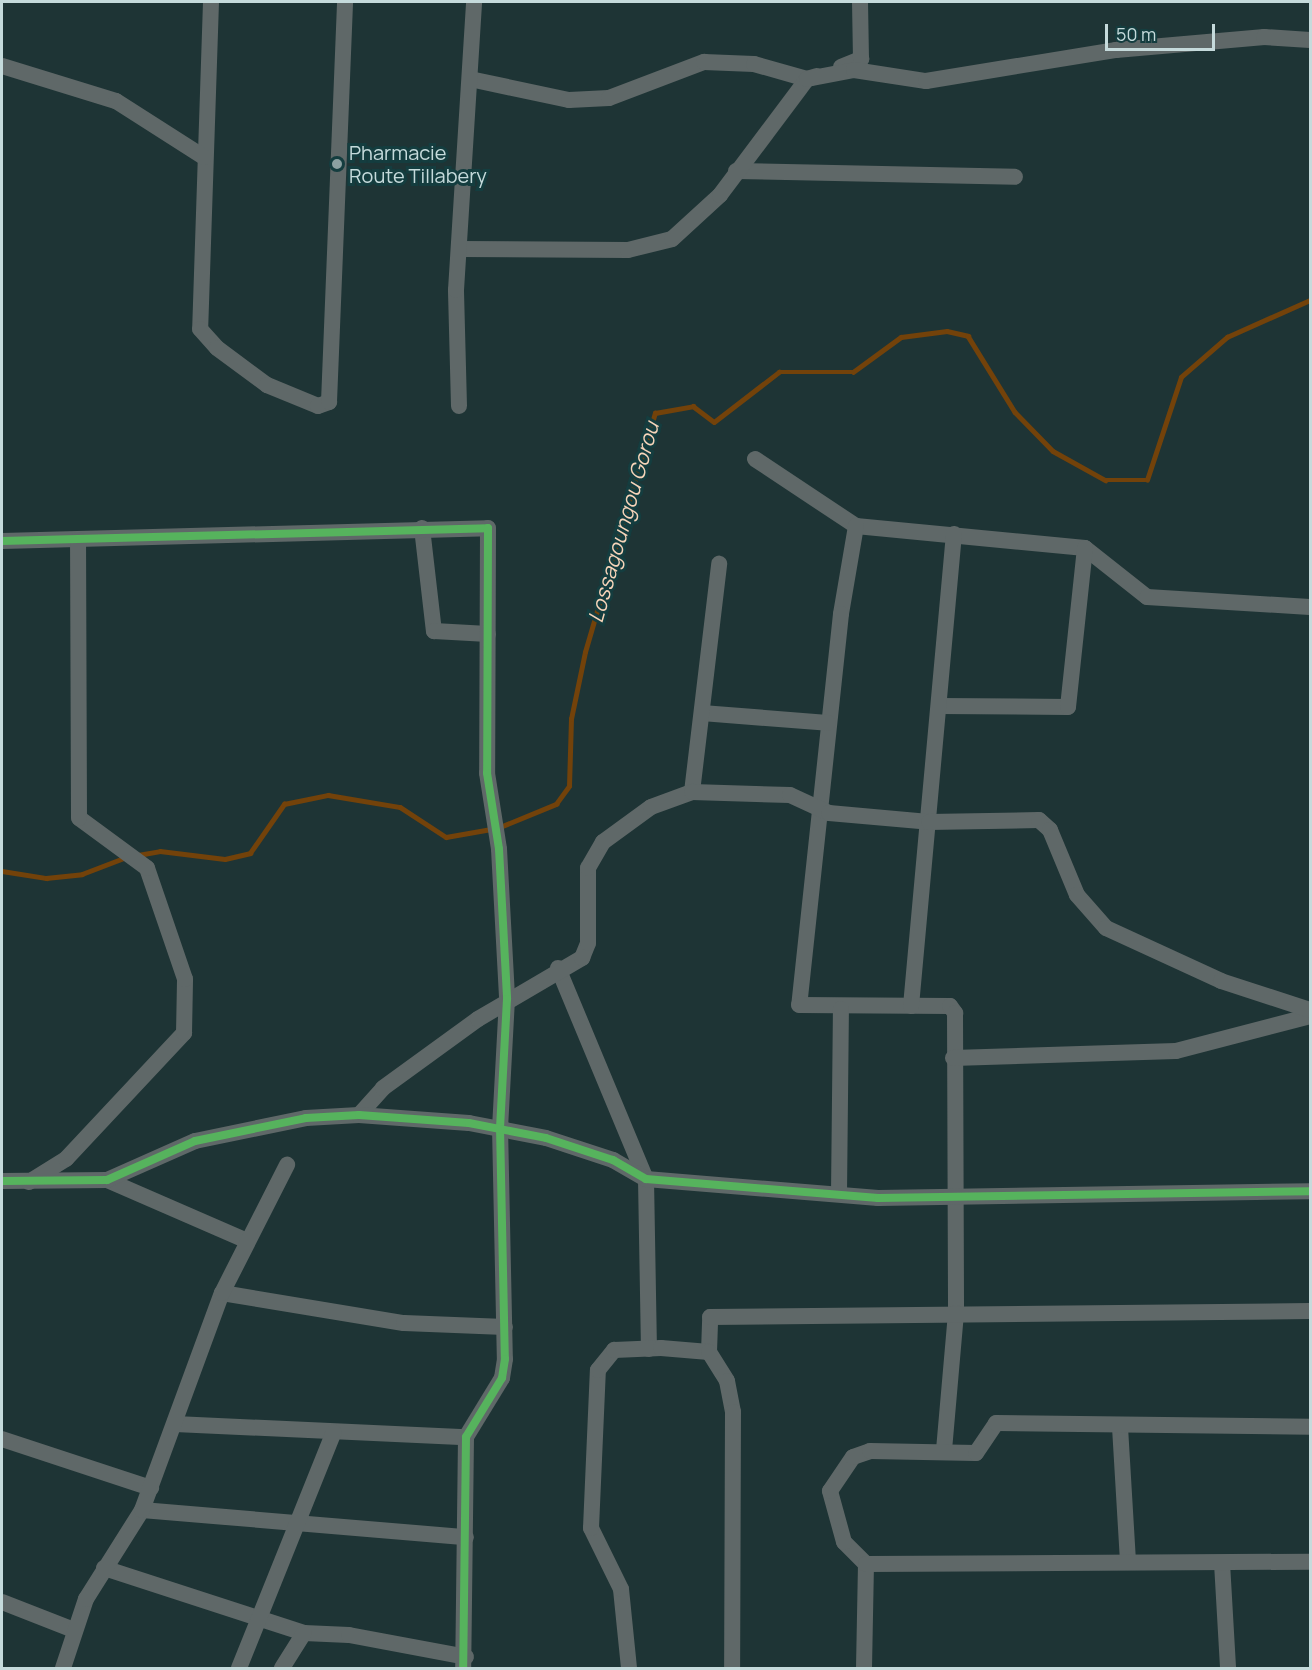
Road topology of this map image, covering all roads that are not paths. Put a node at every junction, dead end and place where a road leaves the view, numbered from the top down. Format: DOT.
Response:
graph roads {
  1 [pos="211,2"];
  2 [pos="345,2"];
  3 [pos="474,2"];
  4 [pos="860,2"];
  5 [pos="1311,40"];
  6 [pos="2,66"];
  7 [pos="470,79"];
  8 [pos="807,79"];
  9 [pos="204,157"];
  10 [pos="736,171"];
  11 [pos="1015,177"];
  12 [pos="459,249"];
  13 [pos="459,406"];
  14 [pos="755,459"];
  15 [pos="856,526"];
  16 [pos="422,528"];
  17 [pos="954,534"];
  18 [pos="78,540"];
  19 [pos="2,541"];
  20 [pos="1085,548"];
  21 [pos="719,564"];
  22 [pos="1311,607"];
  23 [pos="488,634"];
  24 [pos="939,706"];
  25 [pos="702,713"];
  26 [pos="828,723"];
  27 [pos="692,792"];
  28 [pos="819,809"];
  29 [pos="929,822"];
  30 [pos="558,968"];
  31 [pos="507,999"];
  32 [pos="911,1006"];
  33 [pos="841,1009"];
  34 [pos="1311,1010"];
  35 [pos="1311,1016"];
  36 [pos="953,1058"];
  37 [pos="359,1115"];
  38 [pos="500,1127"];
  39 [pos="287,1165"];
  40 [pos="646,1179"];
  41 [pos="107,1180"];
  42 [pos="29,1182"];
  43 [pos="4,1184"];
  44 [pos="1311,1191"];
  45 [pos="839,1194"];
  46 [pos="956,1197"];
  47 [pos="246,1241"];
  48 [pos="222,1293"];
  49 [pos="1311,1311"];
  50 [pos="956,1313"];
  51 [pos="505,1327"];
  52 [pos="649,1349"];
  53 [pos="709,1352"];
  54 [pos="175,1424"];
  55 [pos="1120,1427"];
  56 [pos="1311,1427"];
  57 [pos="334,1432"];
  58 [pos="465,1437"];
  59 [pos="2,1439"];
  60 [pos="944,1451"];
  61 [pos="151,1488"];
  62 [pos="142,1510"];
  63 [pos="296,1524"];
  64 [pos="466,1537"];
  65 [pos="1128,1562"];
  66 [pos="1311,1562"];
  67 [pos="1222,1563"];
  68 [pos="866,1564"];
  69 [pos="104,1568"];
  70 [pos="2,1602"];
  71 [pos="261,1617"];
  72 [pos="74,1629"];
  73 [pos="304,1633"];
  74 [pos="465,1663"];
  75 [pos="67,1667"];
  76 [pos="239,1668"];
  77 [pos="282,1668"];
  78 [pos="629,1668"];
  79 [pos="732,1668"];
  80 [pos="864,1668"];
  81 [pos="1228,1668"];
  1 -- 9 [label="street"];
  2 -- 9 [label="street"];
  3 -- 7 [label="street"];
  4 -- 8 [label="street"];
  5 -- 8 [label="street"];
  6 -- 9 [label="street"];
  7 -- 8 [label="street"];
  7 -- 12 [label="street"];
  8 -- 10 [label="street"];
  10 -- 11 [label="street"];
  10 -- 12 [label="street"];
  12 -- 13 [label="street"];
  14 -- 15 [label="street"];
  15 -- 17 [label="street"];
  15 -- 26 [label="street"];
  16 -- 18 [label="street"];
  16 -- 23 [label="street"];
  16 -- 23 [label="street"];
  17 -- 20 [label="street"];
  17 -- 24 [label="street"];
  18 -- 19 [label="street"];
  18 -- 42 [label="street"];
  20 -- 22 [label="street"];
  20 -- 24 [label="street"];
  21 -- 25 [label="street"];
  23 -- 31 [label="street"];
  24 -- 29 [label="street"];
  25 -- 26 [label="street"];
  25 -- 27 [label="street"];
  26 -- 28 [label="street"];
  27 -- 28 [label="street"];
  27 -- 30 [label="street"];
  28 -- 29 [label="street"];
  28 -- 33 [label="street"];
  29 -- 32 [label="street"];
  29 -- 34 [label="street"];
  30 -- 31 [label="street"];
  30 -- 40 [label="street"];
  31 -- 37 [label="street"];
  31 -- 38 [label="street"];
  32 -- 33 [label="street"];
  32 -- 36 [label="street"];
  33 -- 45 [label="street"];
  35 -- 36 [label="street"];
  36 -- 46 [label="street"];
  37 -- 38 [label="street"];
  37 -- 41 [label="street"];
  38 -- 40 [label="street"];
  38 -- 51 [label="street"];
  39 -- 47 [label="street"];
  40 -- 45 [label="street"];
  40 -- 52 [label="street"];
  41 -- 42 [label="street"];
  41 -- 47 [label="street"];
  42 -- 43 [label="street"];
  44 -- 46 [label="street"];
  45 -- 46 [label="street"];
  46 -- 50 [label="street"];
  47 -- 48 [label="street"];
  48 -- 51 [label="street"];
  48 -- 54 [label="street"];
  49 -- 50 [label="street"];
  50 -- 53 [label="street"];
  50 -- 60 [label="street"];
  51 -- 58 [label="street"];
  52 -- 53 [label="street"];
  52 -- 78 [label="street"];
  53 -- 79 [label="street"];
  54 -- 57 [label="street"];
  54 -- 61 [label="street"];
  55 -- 56 [label="street"];
  55 -- 60 [label="street"];
  55 -- 65 [label="street"];
  57 -- 58 [label="street"];
  57 -- 63 [label="street"];
  58 -- 64 [label="street"];
  59 -- 61 [label="street"];
  60 -- 68 [label="street"];
  61 -- 62 [label="street"];
  62 -- 63 [label="street"];
  62 -- 69 [label="street"];
  63 -- 64 [label="street"];
  63 -- 71 [label="street"];
  64 -- 74 [label="street"];
  65 -- 67 [label="street"];
  65 -- 68 [label="street"];
  66 -- 67 [label="street"];
  67 -- 81 [label="street"];
  68 -- 80 [label="street"];
  69 -- 71 [label="street"];
  69 -- 72 [label="street"];
  70 -- 72 [label="street"];
  71 -- 73 [label="street"];
  71 -- 76 [label="street"];
  72 -- 75 [label="street"];
  73 -- 74 [label="street"];
  73 -- 77 [label="street"];
}
